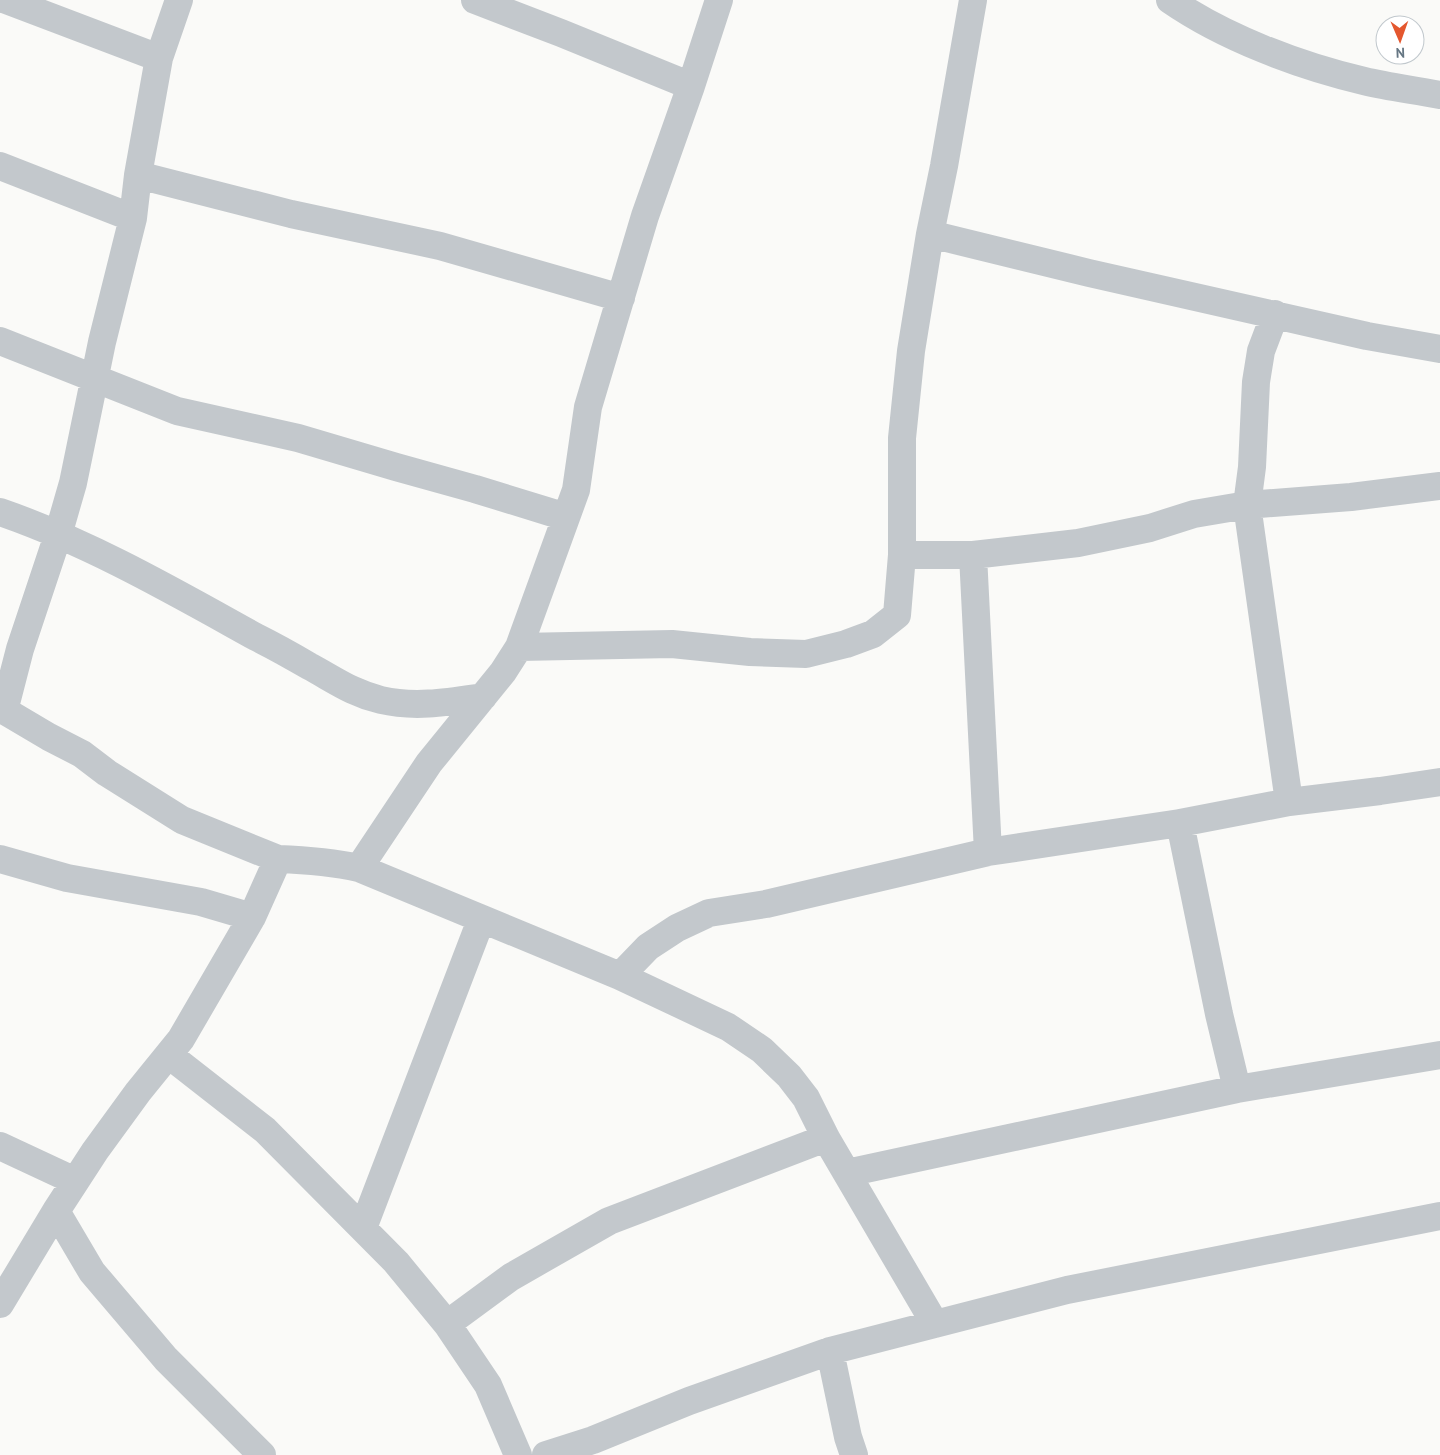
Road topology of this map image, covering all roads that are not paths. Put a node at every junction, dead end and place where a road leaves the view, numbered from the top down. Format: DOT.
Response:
graph roads {
  1 [pos="6,0"];
  2 [pos="179,0"];
  3 [pos="475,0"];
  4 [pos="719,0"];
  5 [pos="973,0"];
  6 [pos="1170,0"];
  7 [pos="160,58"];
  8 [pos="691,86"];
  9 [pos="1440,95"];
  10 [pos="0,166"];
  11 [pos="138,174"];
  12 [pos="133,218"];
  13 [pos="930,234"];
  14 [pos="621,298"];
  15 [pos="1276,314"];
  16 [pos="0,341"];
  17 [pos="1440,349"];
  18 [pos="95,379"];
  19 [pos="1440,486"];
  20 [pos="1247,505"];
  21 [pos="0,512"];
  22 [pos="566,517"];
  23 [pos="58,535"];
  24 [pos="902,555"];
  25 [pos="973,555"];
  26 [pos="519,647"];
  27 [pos="483,696"];
  28 [pos="2,710"];
  29 [pos="1440,782"];
  30 [pos="1289,802"];
  31 [pos="1180,823"];
  32 [pos="988,852"];
  33 [pos="0,858"];
  34 [pos="278,859"];
  35 [pos="359,868"];
  36 [pos="252,917"];
  37 [pos="481,920"];
  38 [pos="620,976"];
  39 [pos="169,1055"];
  40 [pos="1440,1055"];
  41 [pos="1237,1089"];
  42 [pos="826,1138"];
  43 [pos="0,1146"];
  44 [pos="847,1173"];
  45 [pos="75,1181"];
  46 [pos="56,1211"];
  47 [pos="1440,1216"];
  48 [pos="363,1228"];
  49 [pos="0,1304"];
  50 [pos="447,1324"];
  51 [pos="935,1324"];
  52 [pos="830,1351"];
  53 [pos="598,1448"];
  54 [pos="262,1455"];
  55 [pos="518,1455"];
  56 [pos="546,1455"];
  57 [pos="854,1455"];
  1 -- 7 [label="street"];
  2 -- 7 [label="street"];
  3 -- 8 [label="street"];
  4 -- 8 [label="street"];
  5 -- 13 [label="street"];
  6 -- 9 [label="street"];
  7 -- 11 [label="street"];
  8 -- 14 [label="street"];
  10 -- 12 [label="street"];
  11 -- 12 [label="street"];
  11 -- 14 [label="street"];
  12 -- 18 [label="street"];
  13 -- 15 [label="street"];
  13 -- 24 [label="street"];
  14 -- 22 [label="street"];
  15 -- 17 [label="street"];
  15 -- 20 [label="street"];
  16 -- 18 [label="street"];
  18 -- 22 [label="street"];
  18 -- 23 [label="street"];
  19 -- 20 [label="street"];
  20 -- 25 [label="street"];
  20 -- 30 [label="street"];
  21 -- 23 [label="street"];
  22 -- 26 [label="street"];
  23 -- 27 [label="street"];
  23 -- 28 [label="street"];
  24 -- 25 [label="street"];
  24 -- 26 [label="street"];
  25 -- 32 [label="street"];
  26 -- 27 [label="street"];
  27 -- 35 [label="street"];
  28 -- 34 [label="street"];
  29 -- 30 [label="street"];
  30 -- 31 [label="street"];
  31 -- 32 [label="street"];
  31 -- 41 [label="street"];
  32 -- 38 [label="street"];
  33 -- 36 [label="street"];
  34 -- 35 [label="street"];
  34 -- 36 [label="street"];
  35 -- 37 [label="street"];
  36 -- 39 [label="street"];
  37 -- 38 [label="street"];
  37 -- 48 [label="street"];
  38 -- 42 [label="street"];
  39 -- 45 [label="street"];
  39 -- 48 [label="street"];
  40 -- 41 [label="street"];
  41 -- 44 [label="street"];
  42 -- 44 [label="street"];
  42 -- 50 [label="street"];
  43 -- 45 [label="street"];
  44 -- 51 [label="street"];
  45 -- 46 [label="street"];
  46 -- 49 [label="street"];
  46 -- 54 [label="street"];
  47 -- 51 [label="street"];
  48 -- 50 [label="street"];
  50 -- 55 [label="street"];
  51 -- 52 [label="street"];
  52 -- 53 [label="street"];
  52 -- 57 [label="street"];
  53 -- 56 [label="street"];
}
